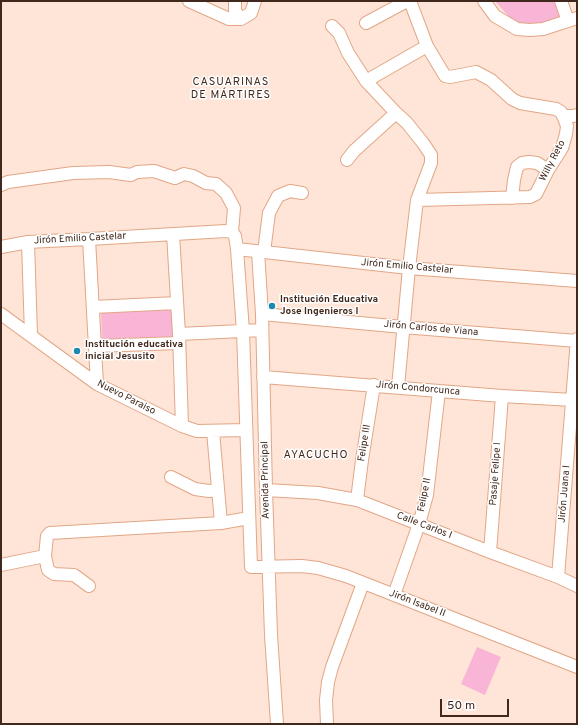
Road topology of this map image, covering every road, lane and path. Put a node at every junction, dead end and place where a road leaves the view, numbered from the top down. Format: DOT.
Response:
graph roads {
  1 [pos="189,1"];
  2 [pos="235,1"];
  3 [pos="256,1"];
  4 [pos="409,1"];
  5 [pos="484,1"];
  6 [pos="562,1"];
  7 [pos="241,19"];
  8 [pos="573,20"];
  9 [pos="366,24"];
  10 [pos="332,26"];
  11 [pos="427,46"];
  12 [pos="366,81"];
  13 [pos="396,113"];
  14 [pos="577,115"];
  15 [pos="563,116"];
  16 [pos="347,160"];
  17 [pos="548,170"];
  18 [pos="1,185"];
  19 [pos="302,193"];
  20 [pos="512,198"];
  21 [pos="417,200"];
  22 [pos="232,232"];
  23 [pos="173,234"];
  24 [pos="89,239"];
  25 [pos="28,242"];
  26 [pos="1,247"];
  27 [pos="237,249"];
  28 [pos="261,252"];
  29 [pos="409,268"];
  30 [pos="577,281"];
  31 [pos="177,303"];
  32 [pos="93,307"];
  33 [pos="1,314"];
  34 [pos="262,314"];
  35 [pos="403,327"];
  36 [pos="262,330"];
  37 [pos="242,331"];
  38 [pos="31,335"];
  39 [pos="179,339"];
  40 [pos="577,340"];
  41 [pos="95,346"];
  42 [pos="263,377"];
  43 [pos="97,384"];
  44 [pos="374,385"];
  45 [pos="398,387"];
  46 [pos="439,391"];
  47 [pos="502,396"];
  48 [pos="573,400"];
  49 [pos="182,426"];
  50 [pos="246,430"];
  51 [pos="213,431"];
  52 [pos="171,477"];
  53 [pos="218,490"];
  54 [pos="266,490"];
  55 [pos="357,500"];
  56 [pos="249,518"];
  57 [pos="221,523"];
  58 [pos="419,524"];
  59 [pos="490,552"];
  60 [pos="45,556"];
  61 [pos="1,565"];
  62 [pos="251,567"];
  63 [pos="269,567"];
  64 [pos="558,577"];
  65 [pos="363,583"];
  66 [pos="89,586"];
  67 [pos="577,586"];
  68 [pos="394,595"];
  69 [pos="577,667"];
  70 [pos="277,724"];
  71 [pos="327,724"];
  1 -- 7 [label="street"];
  2 -- 7 [label="street"];
  3 -- 7 [label="street"];
  4 -- 9 [label="street"];
  4 -- 11 [label="street"];
  5 -- 8 [label="street"];
  6 -- 8 [label="street"];
  10 -- 12 [label="street"];
  11 -- 12 [label="street"];
  11 -- 15 [label="street"];
  12 -- 13 [label="street"];
  13 -- 16 [label="street"];
  13 -- 21 [label="street"];
  14 -- 15 [label="street"];
  15 -- 17 [label="street, Willy Reto"];
  17 -- 20 [label="street, Willy Reto"];
  17 -- 20 [label="street"];
  18 -- 22 [label="street"];
  19 -- 28 [label="street, Avenida Principal"];
  20 -- 21 [label="street, Willy Reto"];
  21 -- 29 [label="street"];
  22 -- 23 [label="street, Jirón Emilio Castelar"];
  22 -- 27 [label="street, Avenida Principal"];
  23 -- 24 [label="street, Jirón Emilio Castelar"];
  23 -- 31 [label="street"];
  24 -- 25 [label="street, Jirón Emilio Castelar"];
  24 -- 32 [label="street"];
  25 -- 26 [label="street, Jirón Emilio Castelar"];
  25 -- 38 [label="street"];
  27 -- 28 [label="street, Jirón Emilio Castelar"];
  27 -- 37 [label="street, Avenida Principal"];
  28 -- 29 [label="street, Jirón Emilio Castelar"];
  28 -- 34 [label="street, Avenida Principal"];
  29 -- 30 [label="street, Jirón Emilio Castelar"];
  29 -- 35 [label="street"];
  31 -- 32 [label="street"];
  31 -- 39 [label="street"];
  32 -- 41 [label="street"];
  33 -- 38 [label="street, Nuevo Paraiso"];
  34 -- 35 [label="street, Jirón Carlos de Viana"];
  34 -- 36 [label="street, Avenida Principal"];
  35 -- 40 [label="street, Jirón Carlos de Viana"];
  35 -- 45 [label="street"];
  36 -- 37 [label="street"];
  36 -- 42 [label="street, Avenida Principal"];
  37 -- 39 [label="street"];
  37 -- 50 [label="street, Avenida Principal"];
  38 -- 43 [label="street, Nuevo Paraiso"];
  39 -- 41 [label="street"];
  39 -- 49 [label="street"];
  40 -- 48 [label="street, Jirón Juana I"];
  41 -- 43 [label="street"];
  42 -- 44 [label="street, Jirón Condorcunca"];
  42 -- 54 [label="street, Avenida Principal"];
  43 -- 49 [label="street, Nuevo Paraiso"];
  44 -- 45 [label="street, Jirón Condorcunca"];
  44 -- 55 [label="street, Felipe III"];
  45 -- 46 [label="street, Jirón Condorcunca"];
  46 -- 47 [label="street, Jirón Condorcunca"];
  46 -- 58 [label="street, Felipe II"];
  47 -- 48 [label="street, Jirón Condorcunca"];
  47 -- 59 [label="street, Pasaje Felipe I"];
  48 -- 64 [label="street, Jirón Juana I"];
  49 -- 51 [label="street, Nuevo Paraiso"];
  50 -- 51 [label="street, Nuevo Paraiso"];
  50 -- 56 [label="street, Avenida Principal"];
  51 -- 53 [label="street"];
  52 -- 53 [label="street"];
  53 -- 57 [label="street"];
  54 -- 55 [label="street, Calle Carlos I"];
  54 -- 63 [label="street, Avenida Principal"];
  55 -- 58 [label="street, Calle Carlos I"];
  56 -- 57 [label="street"];
  56 -- 62 [label="street, Avenida Principal"];
  57 -- 60 [label="street"];
  58 -- 59 [label="street, Calle Carlos I"];
  58 -- 68 [label="street, Felipe II"];
  59 -- 64 [label="street, Calle Carlos I"];
  60 -- 61 [label="street"];
  60 -- 66 [label="street"];
  62 -- 63 [label="street, Jirón Isabel II"];
  63 -- 65 [label="street, Jirón Isabel II"];
  63 -- 70 [label="street, Avenida Principal"];
  64 -- 67 [label="street, Calle Carlos I"];
  65 -- 68 [label="street, Jirón Isabel II"];
  65 -- 71 [label="street"];
  68 -- 69 [label="street, Jirón Isabel II"];
}
